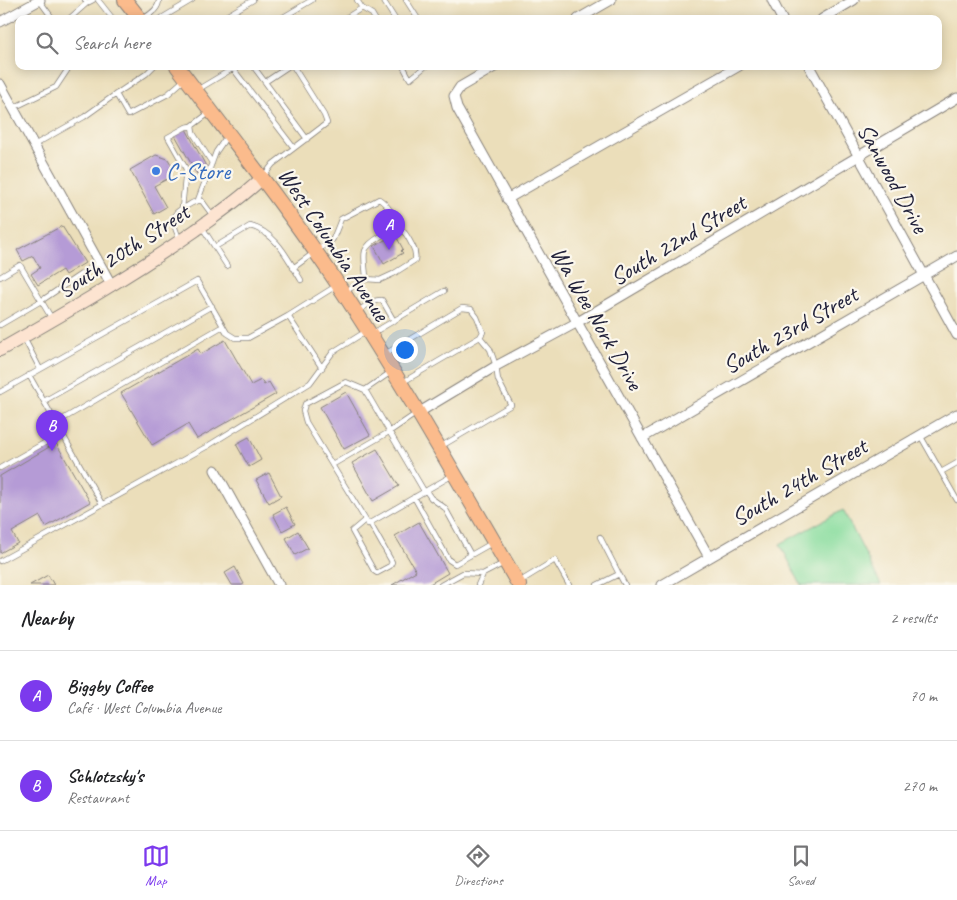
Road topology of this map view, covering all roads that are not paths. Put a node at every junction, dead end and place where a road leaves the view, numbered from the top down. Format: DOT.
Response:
graph roads {
  1 [pos="39,0"];
  2 [pos="93,0"];
  3 [pos="98,0"];
  4 [pos="125,0"];
  5 [pos="159,0"];
  6 [pos="192,0"];
  7 [pos="253,0"];
  8 [pos="312,0"];
  9 [pos="357,0"];
  10 [pos="383,0"];
  11 [pos="406,0"];
  12 [pos="611,0"];
  13 [pos="772,0"];
  14 [pos="854,0"];
  15 [pos="86,2"];
  16 [pos="362,8"];
  17 [pos="49,15"];
  18 [pos="73,15"];
  19 [pos="110,15"];
  20 [pos="138,15"];
  21 [pos="147,15"];
  22 [pos="166,15"];
  23 [pos="228,15"];
  24 [pos="292,15"];
  25 [pos="351,15"];
  26 [pos="373,15"];
  27 [pos="392,15"];
  28 [pos="415,15"];
  29 [pos="585,15"];
  30 [pos="780,15"];
  31 [pos="829,15"];
  32 [pos="0,22"];
  33 [pos="67,70"];
  34 [pos="149,70"];
  35 [pos="180,70"];
  36 [pos="229,70"];
  37 [pos="236,70"];
  38 [pos="256,70"];
  39 [pos="283,70"];
  40 [pos="296,70"];
  41 [pos="405,70"];
  42 [pos="421,70"];
  43 [pos="489,70"];
  44 [pos="732,70"];
  45 [pos="811,70"];
  46 [pos="265,82"];
  47 [pos="0,84"];
  48 [pos="196,91"];
  49 [pos="116,94"];
  50 [pos="957,98"];
  51 [pos="14,108"];
  52 [pos="211,112"];
  53 [pos="192,126"];
  54 [pos="229,134"];
  55 [pos="307,139"];
  56 [pos="34,145"];
  57 [pos="294,148"];
  58 [pos="859,156"];
  59 [pos="212,163"];
  60 [pos="262,178"];
  61 [pos="507,199"];
  62 [pos="198,200"];
  63 [pos="182,208"];
  64 [pos="213,217"];
  65 [pos="202,226"];
  66 [pos="399,230"];
  67 [pos="180,241"];
  68 [pos="215,247"];
  69 [pos="316,253"];
  70 [pos="957,256"];
  71 [pos="99,262"];
  72 [pos="227,266"];
  73 [pos="293,268"];
  74 [pos="924,275"];
  75 [pos="0,276"];
  76 [pos="366,279"];
  77 [pos="301,280"];
  78 [pos="112,286"];
  79 [pos="341,289"];
  80 [pos="444,292"];
  81 [pos="41,301"];
  82 [pos="212,306"];
  83 [pos="356,313"];
  84 [pos="288,316"];
  85 [pos="52,320"];
  86 [pos="394,321"];
  87 [pos="576,323"];
  88 [pos="0,325"];
  89 [pos="223,326"];
  90 [pos="368,333"];
  91 [pos="957,335"];
  92 [pos="23,337"];
  93 [pos="480,337"];
  94 [pos="0,350"];
  95 [pos="382,356"];
  96 [pos="496,366"];
  97 [pos="322,368"];
  98 [pos="40,369"];
  99 [pos="392,372"];
  100 [pos="29,375"];
  101 [pos="400,384"];
  102 [pos="365,390"];
  103 [pos="0,392"];
  104 [pos="44,402"];
  105 [pos="418,413"];
  106 [pos="957,414"];
  107 [pos="56,423"];
  108 [pos="389,432"];
  109 [pos="62,433"];
  110 [pos="920,435"];
  111 [pos="642,438"];
  112 [pos="439,448"];
  113 [pos="957,463"];
  114 [pos="332,465"];
  115 [pos="0,468"];
  116 [pos="216,470"];
  117 [pos="941,472"];
  118 [pos="454,474"];
  119 [pos="425,491"];
  120 [pos="414,497"];
  121 [pos="957,500"];
  122 [pos="102,504"];
  123 [pos="368,522"];
  124 [pos="600,537"];
  125 [pos="494,542"];
  126 [pos="472,555"];
  127 [pos="709,557"];
  128 [pos="0,561"];
  129 [pos="506,562"];
  130 [pos="483,574"];
  131 [pos="619,574"];
  132 [pos="518,584"];
  133 [pos="278,585"];
  134 [pos="441,585"];
  135 [pos="478,585"];
  136 [pos="569,585"];
  137 [pos="597,585"];
  138 [pos="625,585"];
  139 [pos="662,585"];
  1 -- 17 [label="lane"];
  1 -- 32 [label="street"];
  2 -- 15 [label="lane"];
  3 -- 19 [label="lane"];
  4 -- 20 [label="main road"];
  5 -- 21 [label="lane"];
  6 -- 22 [label="lane"];
  7 -- 23 [label="lane"];
  8 -- 24 [label="lane"];
  9 -- 16 [label="lane"];
  10 -- 27 [label="lane"];
  11 -- 28 [label="lane"];
  12 -- 29 [label="street"];
  13 -- 30 [label="street"];
  14 -- 31 [label="street"];
  15 -- 18 [label="lane"];
  16 -- 25 [label="lane"];
  16 -- 26 [label="lane"];
  33 -- 51 [label="lane"];
  34 -- 49 [label="lane"];
  35 -- 48 [label="main road, West Columbia Avenue"];
  35 -- 49 [label="lane"];
  36 -- 48 [label="lane"];
  37 -- 57 [label="lane"];
  38 -- 46 [label="lane"];
  39 -- 46 [label="lane"];
  40 -- 55 [label="lane"];
  41 -- 42 [label="lane"];
  43 -- 61 [label="street, Wa Wee Nork Drive"];
  44 -- 61 [label="street"];
  45 -- 58 [label="street, Sanwood Drive"];
  46 -- 55 [label="lane"];
  47 -- 51 [label="street"];
  48 -- 52 [label="main road, West Columbia Avenue"];
  49 -- 56 [label="lane"];
  50 -- 58 [label="street, South 22nd Street"];
  51 -- 56 [label="street"];
  52 -- 53 [label="lane"];
  52 -- 54 [label="main road, West Columbia Avenue"];
  53 -- 59 [label="lane"];
  53 -- 63 [label="lane"];
  54 -- 59 [label="lane"];
  54 -- 60 [label="main road, West Columbia Avenue"];
  55 -- 57 [label="lane"];
  56 -- 71 [label="street"];
  57 -- 60 [label="lane"];
  58 -- 74 [label="street, Sanwood Drive"];
  58 -- 87 [label="street, South 22nd Street"];
  59 -- 62 [label="lane"];
  60 -- 64 [label="main road, South 20th Street"];
  60 -- 69 [label="main road, West Columbia Avenue"];
  61 -- 87 [label="street, Wa Wee Nork Drive"];
  62 -- 63 [label="lane"];
  62 -- 64 [label="lane"];
  63 -- 67 [label="lane"];
  64 -- 65 [label="main road, South 20th Street"];
  65 -- 67 [label="main road, South 20th Street"];
  65 -- 68 [label="lane"];
  66 -- 69 [label="lane"];
  66 -- 76 [label="lane"];
  66 -- 76 [label="lane"];
  67 -- 78 [label="main road, South 20th Street"];
  68 -- 72 [label="lane"];
  68 -- 73 [label="lane"];
  69 -- 73 [label="lane"];
  69 -- 79 [label="main road, West Columbia Avenue"];
  70 -- 74 [label="street, South 23rd Street"];
  71 -- 78 [label="street"];
  71 -- 81 [label="lane"];
  73 -- 77 [label="lane"];
  74 -- 91 [label="street, Sanwood Drive"];
  74 -- 111 [label="street, South 23rd Street"];
  75 -- 81 [label="lane"];
  76 -- 79 [label="lane"];
  78 -- 85 [label="main road, South 20th Street"];
  79 -- 83 [label="main road, West Columbia Avenue"];
  79 -- 84 [label="lane"];
  80 -- 86 [label="lane"];
  81 -- 85 [label="lane"];
  81 -- 88 [label="lane"];
  82 -- 89 [label="lane"];
  82 -- 98 [label="lane"];
  82 -- 104 [label="lane"];
  83 -- 86 [label="lane"];
  83 -- 90 [label="main road, West Columbia Avenue"];
  84 -- 89 [label="lane"];
  84 -- 97 [label="lane"];
  85 -- 92 [label="main road, South 20th Street"];
  86 -- 90 [label="lane"];
  87 -- 96 [label="street, South 22nd Street"];
  87 -- 111 [label="street, Wa Wee Nork Drive"];
  89 -- 107 [label="lane"];
  90 -- 95 [label="main road, West Columbia Avenue"];
  90 -- 97 [label="lane"];
  92 -- 94 [label="main road, South 20th Street"];
  92 -- 98 [label="lane"];
  93 -- 95 [label="lane"];
  93 -- 96 [label="lane"];
  93 -- 101 [label="lane"];
  95 -- 99 [label="main road, West Columbia Avenue"];
  96 -- 105 [label="street, South 22nd Street"];
  96 -- 112 [label="lane"];
  97 -- 122 [label="lane"];
  98 -- 100 [label="lane"];
  99 -- 101 [label="main road, West Columbia Avenue"];
  99 -- 102 [label="lane"];
  100 -- 103 [label="lane"];
  100 -- 104 [label="lane"];
  101 -- 105 [label="main road, West Columbia Avenue"];
  102 -- 108 [label="lane"];
  102 -- 114 [label="lane"];
  104 -- 107 [label="lane"];
  105 -- 108 [label="lane"];
  105 -- 112 [label="main road, West Columbia Avenue"];
  106 -- 110 [label="street, South 24th Street"];
  107 -- 109 [label="lane"];
  108 -- 114 [label="lane"];
  108 -- 119 [label="lane"];
  109 -- 115 [label="lane"];
  109 -- 122 [label="lane"];
  110 -- 117 [label="lane"];
  110 -- 127 [label="street, South 24th Street"];
  111 -- 127 [label="street, Wa Wee Nork Drive"];
  112 -- 118 [label="main road, West Columbia Avenue"];
  113 -- 117 [label="lane"];
  114 -- 123 [label="lane"];
  116 -- 133 [label="street"];
  117 -- 121 [label="lane"];
  118 -- 119 [label="lane"];
  118 -- 125 [label="main road, West Columbia Avenue"];
  119 -- 120 [label="lane"];
  119 -- 126 [label="lane"];
  120 -- 123 [label="lane"];
  120 -- 126 [label="lane"];
  122 -- 128 [label="lane"];
  123 -- 123 [label="lane"];
  124 -- 131 [label="lane"];
  125 -- 126 [label="lane"];
  125 -- 129 [label="main road, West Columbia Avenue"];
  127 -- 139 [label="street, South 24th Street"];
  129 -- 130 [label="lane"];
  129 -- 132 [label="main road, West Columbia Avenue"];
  130 -- 134 [label="lane"];
  130 -- 135 [label="lane"];
  131 -- 137 [label="lane"];
  131 -- 138 [label="lane"];
  132 -- 136 [label="lane"];
}
